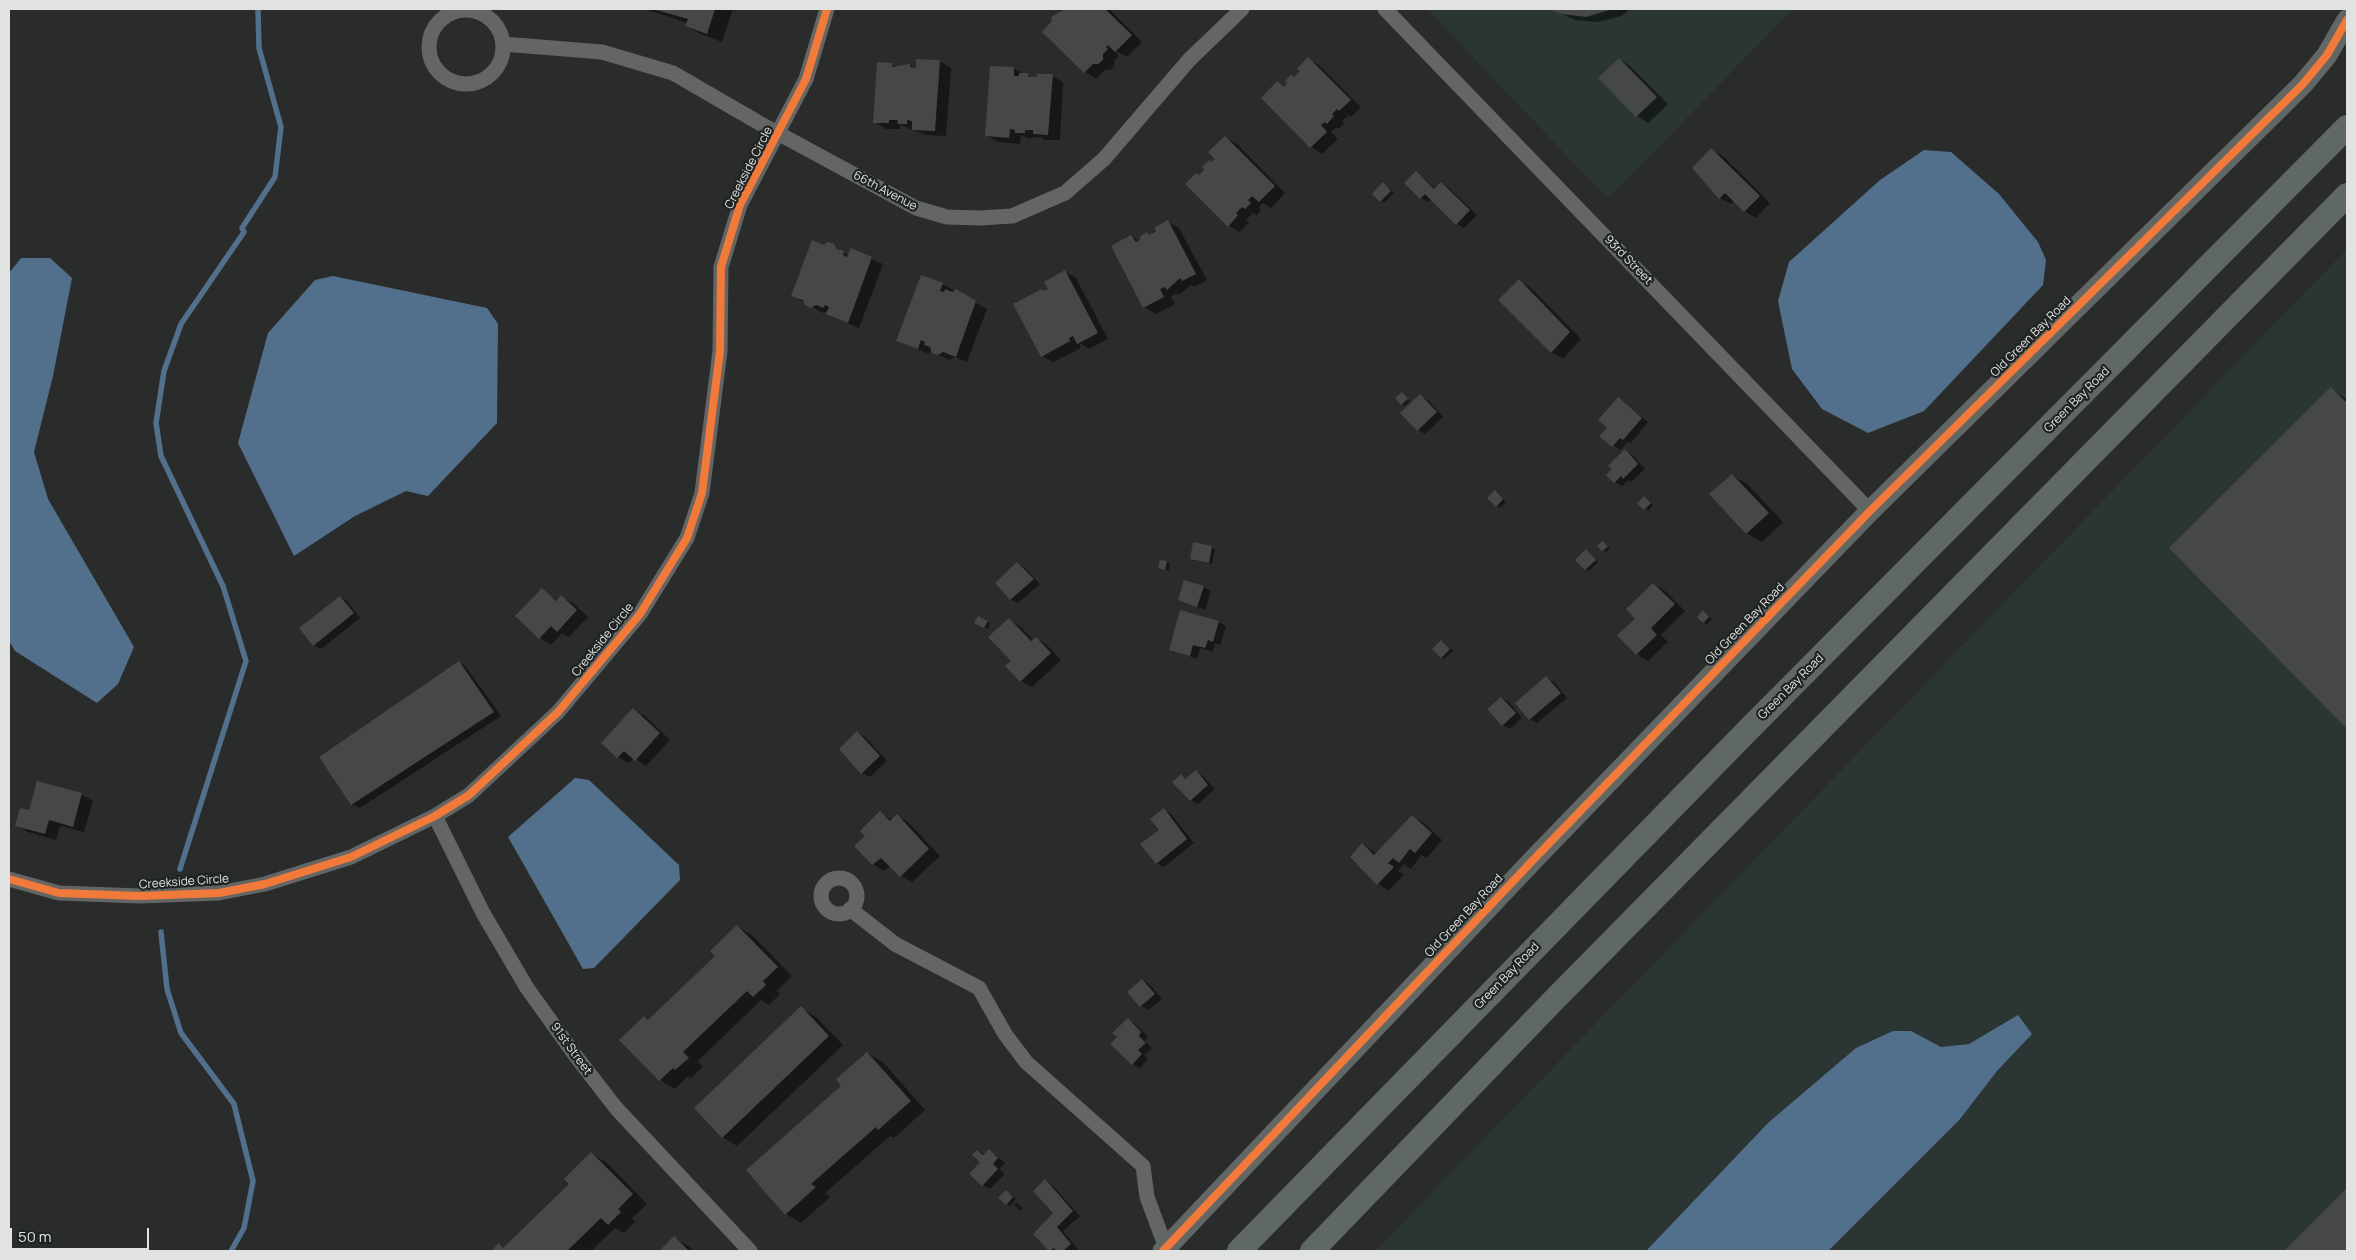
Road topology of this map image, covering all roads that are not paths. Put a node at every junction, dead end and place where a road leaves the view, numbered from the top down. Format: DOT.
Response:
graph roads {
  1 [pos="826,9"];
  2 [pos="1242,9"];
  3 [pos="1385,9"];
  4 [pos="2347,20"];
  5 [pos="504,44"];
  6 [pos="2347,127"];
  7 [pos="780,133"];
  8 [pos="2347,195"];
  9 [pos="1870,511"];
  10 [pos="435,816"];
  11 [pos="9,879"];
  12 [pos="850,910"];
  13 [pos="1164,1250"];
  14 [pos="750,1251"];
  15 [pos="1240,1251"];
  16 [pos="1312,1251"];
  1 -- 7 [label="street, Creekside Circle"];
  2 -- 7 [label="street, 66th Avenue"];
  3 -- 9 [label="street, 93rd Street"];
  4 -- 9 [label="street, Old Green Bay Road"];
  5 -- 5 [label="street"];
  5 -- 7 [label="street, 66th Avenue"];
  6 -- 15 [label="main road, Green Bay Road"];
  7 -- 10 [label="street, Creekside Circle"];
  8 -- 16 [label="main road"];
  9 -- 13 [label="street, Old Green Bay Road"];
  10 -- 11 [label="street, Creekside Circle"];
  10 -- 14 [label="street, 91st Street"];
  12 -- 13 [label="street"];
}
